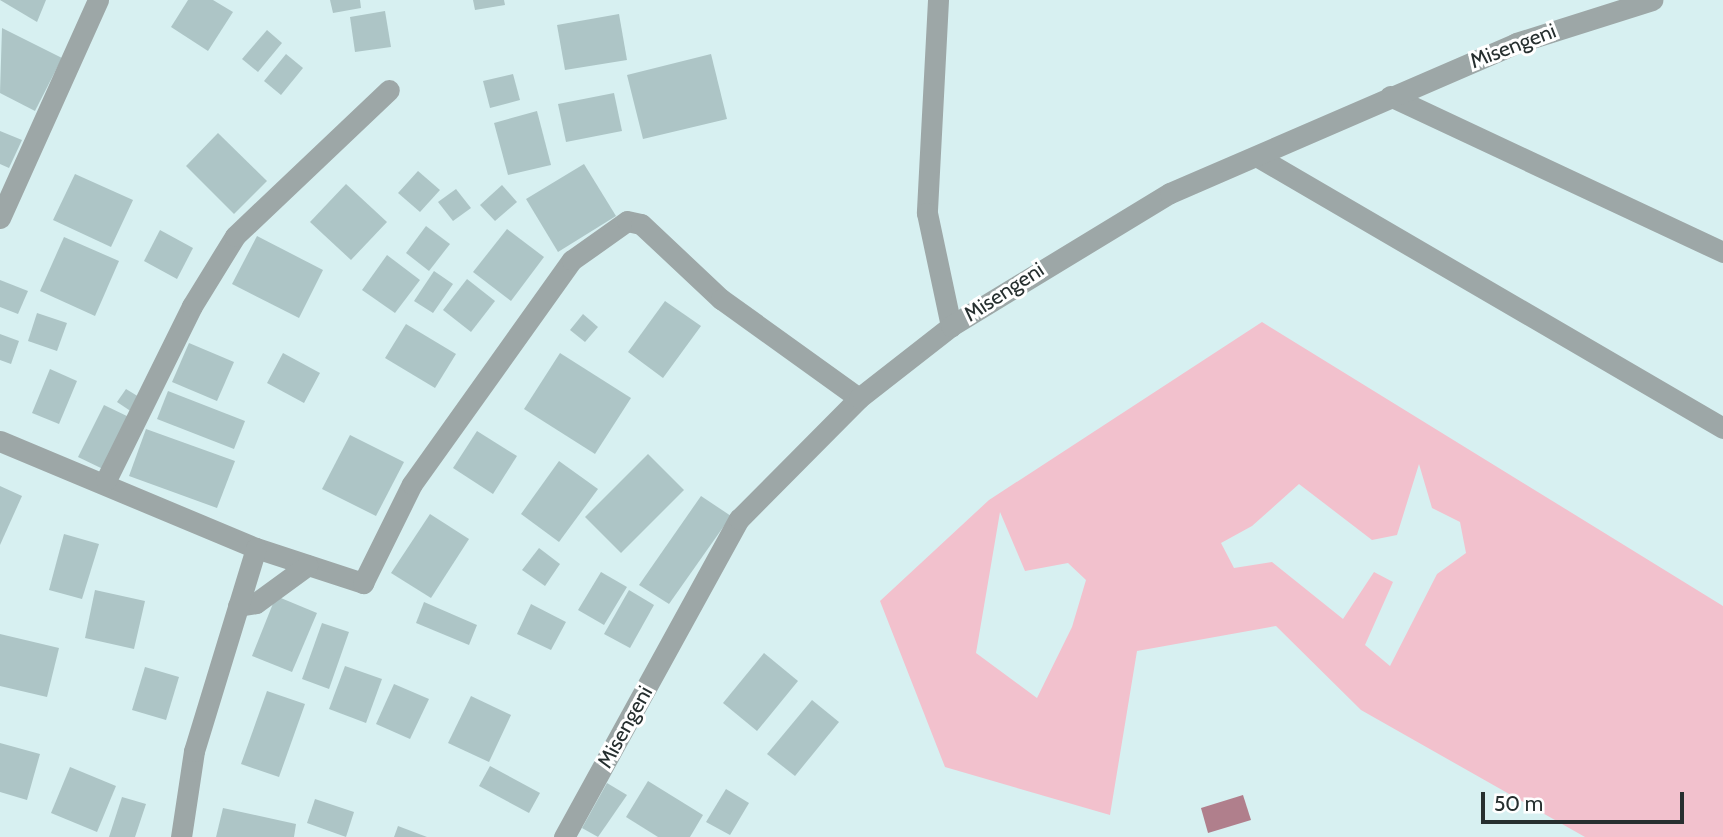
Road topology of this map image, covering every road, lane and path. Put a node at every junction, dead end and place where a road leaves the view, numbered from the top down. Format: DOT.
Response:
graph roads {
  1 [pos="98,0"];
  2 [pos="938,0"];
  3 [pos="1652,0"];
  4 [pos="389,90"];
  5 [pos="1390,96"];
  6 [pos="1258,157"];
  7 [pos="0,218"];
  8 [pos="1723,252"];
  9 [pos="951,326"];
  10 [pos="859,398"];
  11 [pos="1723,428"];
  12 [pos="0,441"];
  13 [pos="106,481"];
  14 [pos="256,548"];
  15 [pos="308,565"];
  16 [pos="238,606"];
  17 [pos="181,837"];
  18 [pos="564,837"];
  1 -- 7 [label="street"];
  2 -- 9 [label="street"];
  3 -- 5 [label="street, Misengeni"];
  4 -- 13 [label="street"];
  5 -- 6 [label="street, Misengeni"];
  5 -- 8 [label="street"];
  6 -- 9 [label="street, Misengeni"];
  6 -- 11 [label="street"];
  9 -- 10 [label="street, Misengeni"];
  10 -- 15 [label="street"];
  10 -- 18 [label="street, Misengeni"];
  12 -- 13 [label="street"];
  13 -- 14 [label="street"];
  14 -- 15 [label="street"];
  14 -- 16 [label="street"];
  15 -- 16 [label="street"];
  16 -- 17 [label="street"];
}
